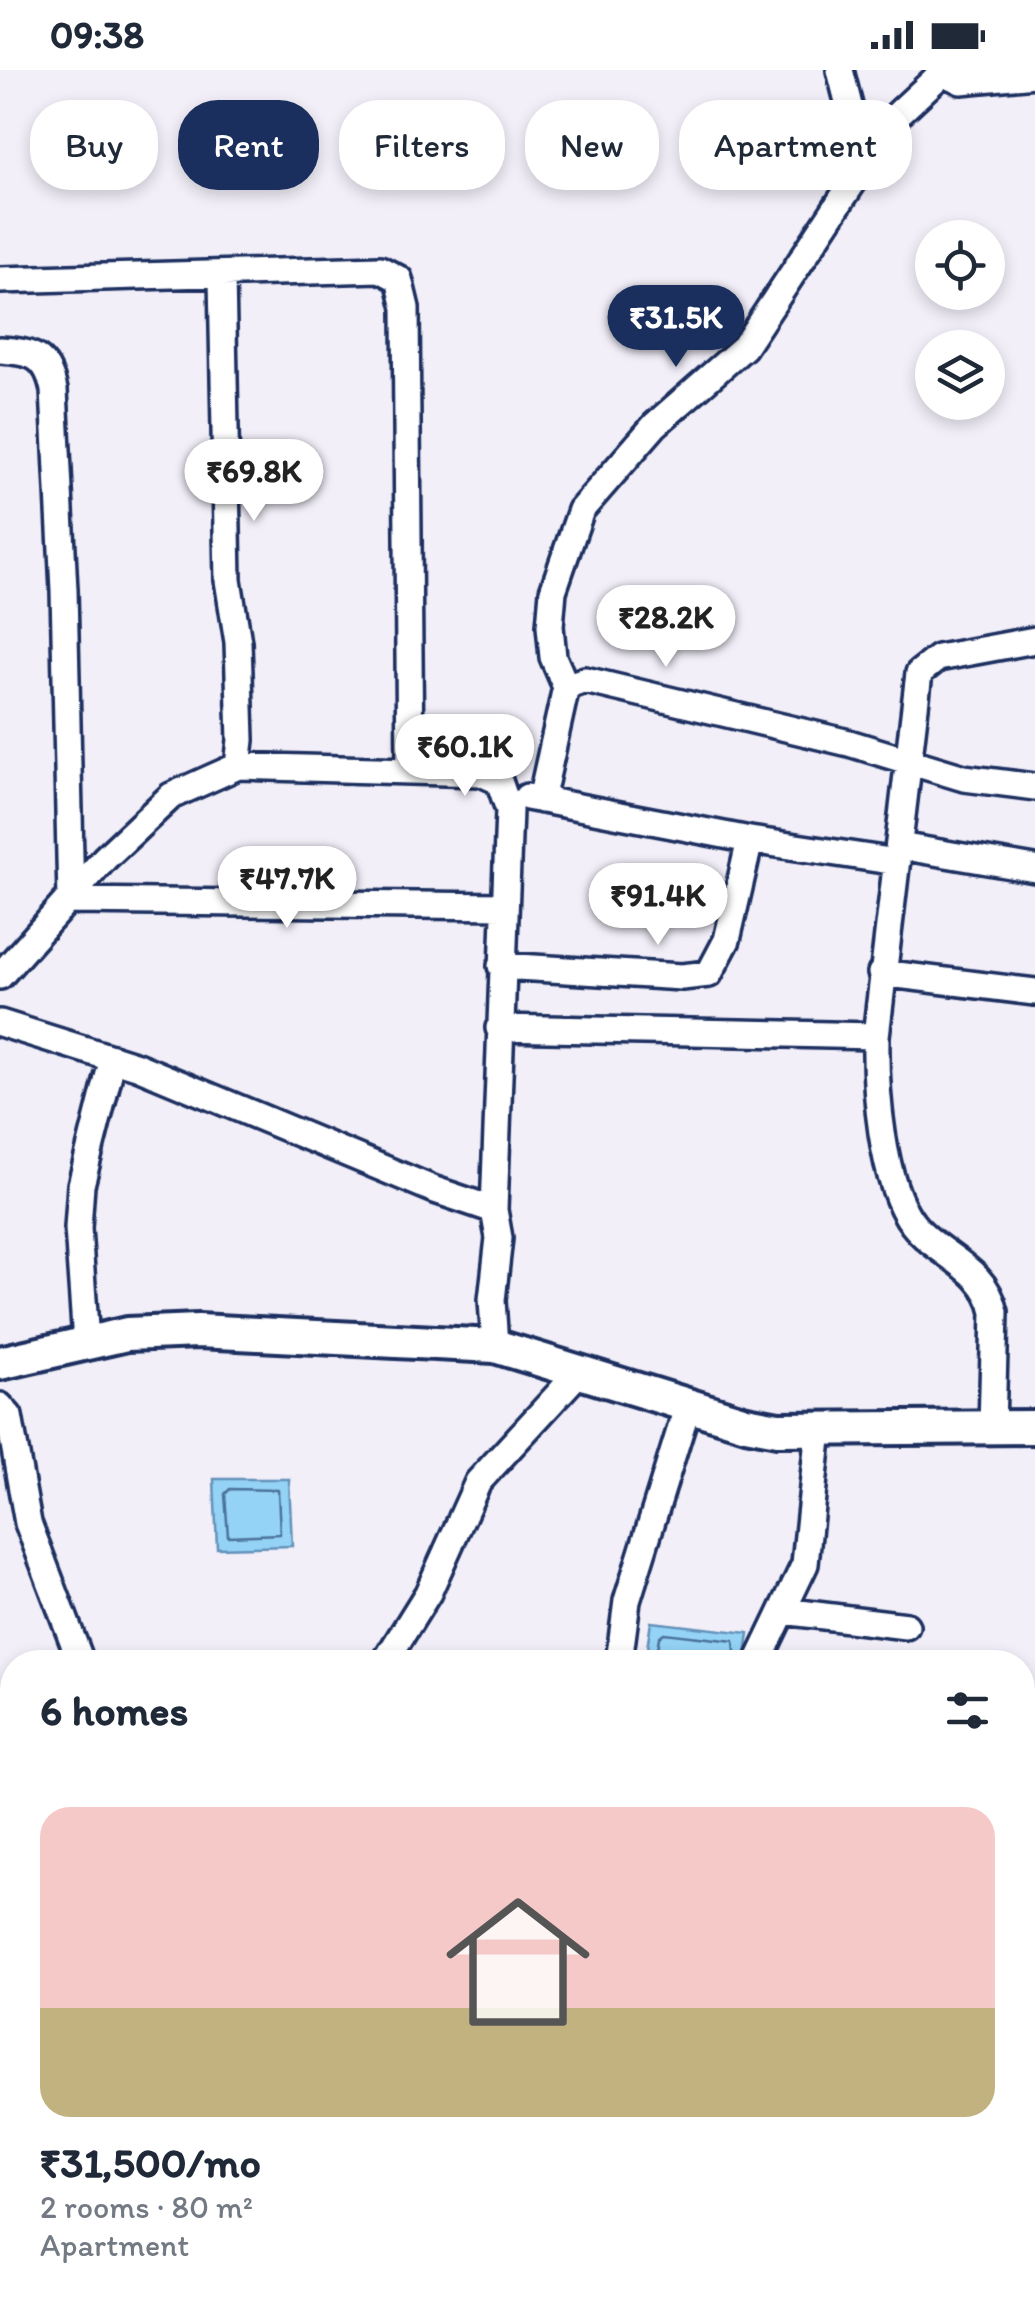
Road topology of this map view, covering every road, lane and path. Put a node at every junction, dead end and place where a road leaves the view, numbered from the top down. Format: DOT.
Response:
graph roads {
  1 [pos="840,70"];
  2 [pos="941,71"];
  3 [pos="1035,74"];
  4 [pos="848,100"];
  5 [pos="912,100"];
  6 [pos="848,190"];
  7 [pos="222,277"];
  8 [pos="0,280"];
  9 [pos="0,350"];
  10 [pos="1035,640"];
  11 [pos="566,687"];
  12 [pos="908,762"];
  13 [pos="238,766"];
  14 [pos="410,768"];
  15 [pos="1035,787"];
  16 [pos="506,794"];
  17 [pos="541,800"];
  18 [pos="750,840"];
  19 [pos="898,854"];
  20 [pos="1035,868"];
  21 [pos="70,901"];
  22 [pos="504,906"];
  23 [pos="501,966"];
  24 [pos="881,973"];
  25 [pos="0,976"];
  26 [pos="1035,992"];
  27 [pos="0,1023"];
  28 [pos="499,1028"];
  29 [pos="876,1036"];
  30 [pos="113,1058"];
  31 [pos="494,1210"];
  32 [pos="86,1342"];
  33 [pos="495,1346"];
  34 [pos="0,1364"];
  35 [pos="580,1370"];
  36 [pos="688,1405"];
  37 [pos="0,1406"];
  38 [pos="992,1428"];
  39 [pos="1035,1428"];
  40 [pos="819,1429"];
  41 [pos="783,1611"];
  42 [pos="906,1626"];
  43 [pos="76,1650"];
  44 [pos="393,1650"];
  45 [pos="621,1650"];
  46 [pos="764,1650"];
  1 -- 4 [label="street"];
  2 -- 3 [label="street"];
  2 -- 5 [label="street"];
  6 -- 11 [label="street"];
  7 -- 8 [label="street"];
  7 -- 13 [label="street"];
  7 -- 14 [label="street"];
  9 -- 21 [label="street"];
  10 -- 12 [label="street"];
  11 -- 12 [label="street"];
  11 -- 17 [label="street"];
  12 -- 15 [label="street"];
  12 -- 19 [label="street"];
  13 -- 14 [label="street"];
  13 -- 21 [label="street"];
  14 -- 16 [label="street"];
  16 -- 17 [label="street"];
  16 -- 22 [label="street"];
  17 -- 18 [label="street"];
  18 -- 19 [label="street"];
  18 -- 23 [label="street"];
  19 -- 20 [label="street"];
  19 -- 24 [label="street"];
  21 -- 22 [label="street"];
  21 -- 25 [label="street"];
  22 -- 23 [label="street"];
  23 -- 28 [label="street"];
  24 -- 26 [label="street"];
  24 -- 29 [label="street"];
  27 -- 30 [label="street"];
  28 -- 29 [label="street"];
  28 -- 31 [label="street"];
  29 -- 38 [label="street"];
  30 -- 31 [label="street"];
  30 -- 32 [label="street"];
  31 -- 33 [label="street"];
  32 -- 33 [label="main road"];
  32 -- 34 [label="main road"];
  33 -- 35 [label="main road"];
  35 -- 36 [label="main road"];
  35 -- 44 [label="street"];
  36 -- 40 [label="main road"];
  36 -- 45 [label="street"];
  37 -- 43 [label="street"];
  38 -- 39 [label="main road"];
  38 -- 40 [label="main road"];
  40 -- 41 [label="street"];
  41 -- 42 [label="street"];
  41 -- 46 [label="street"];
}
